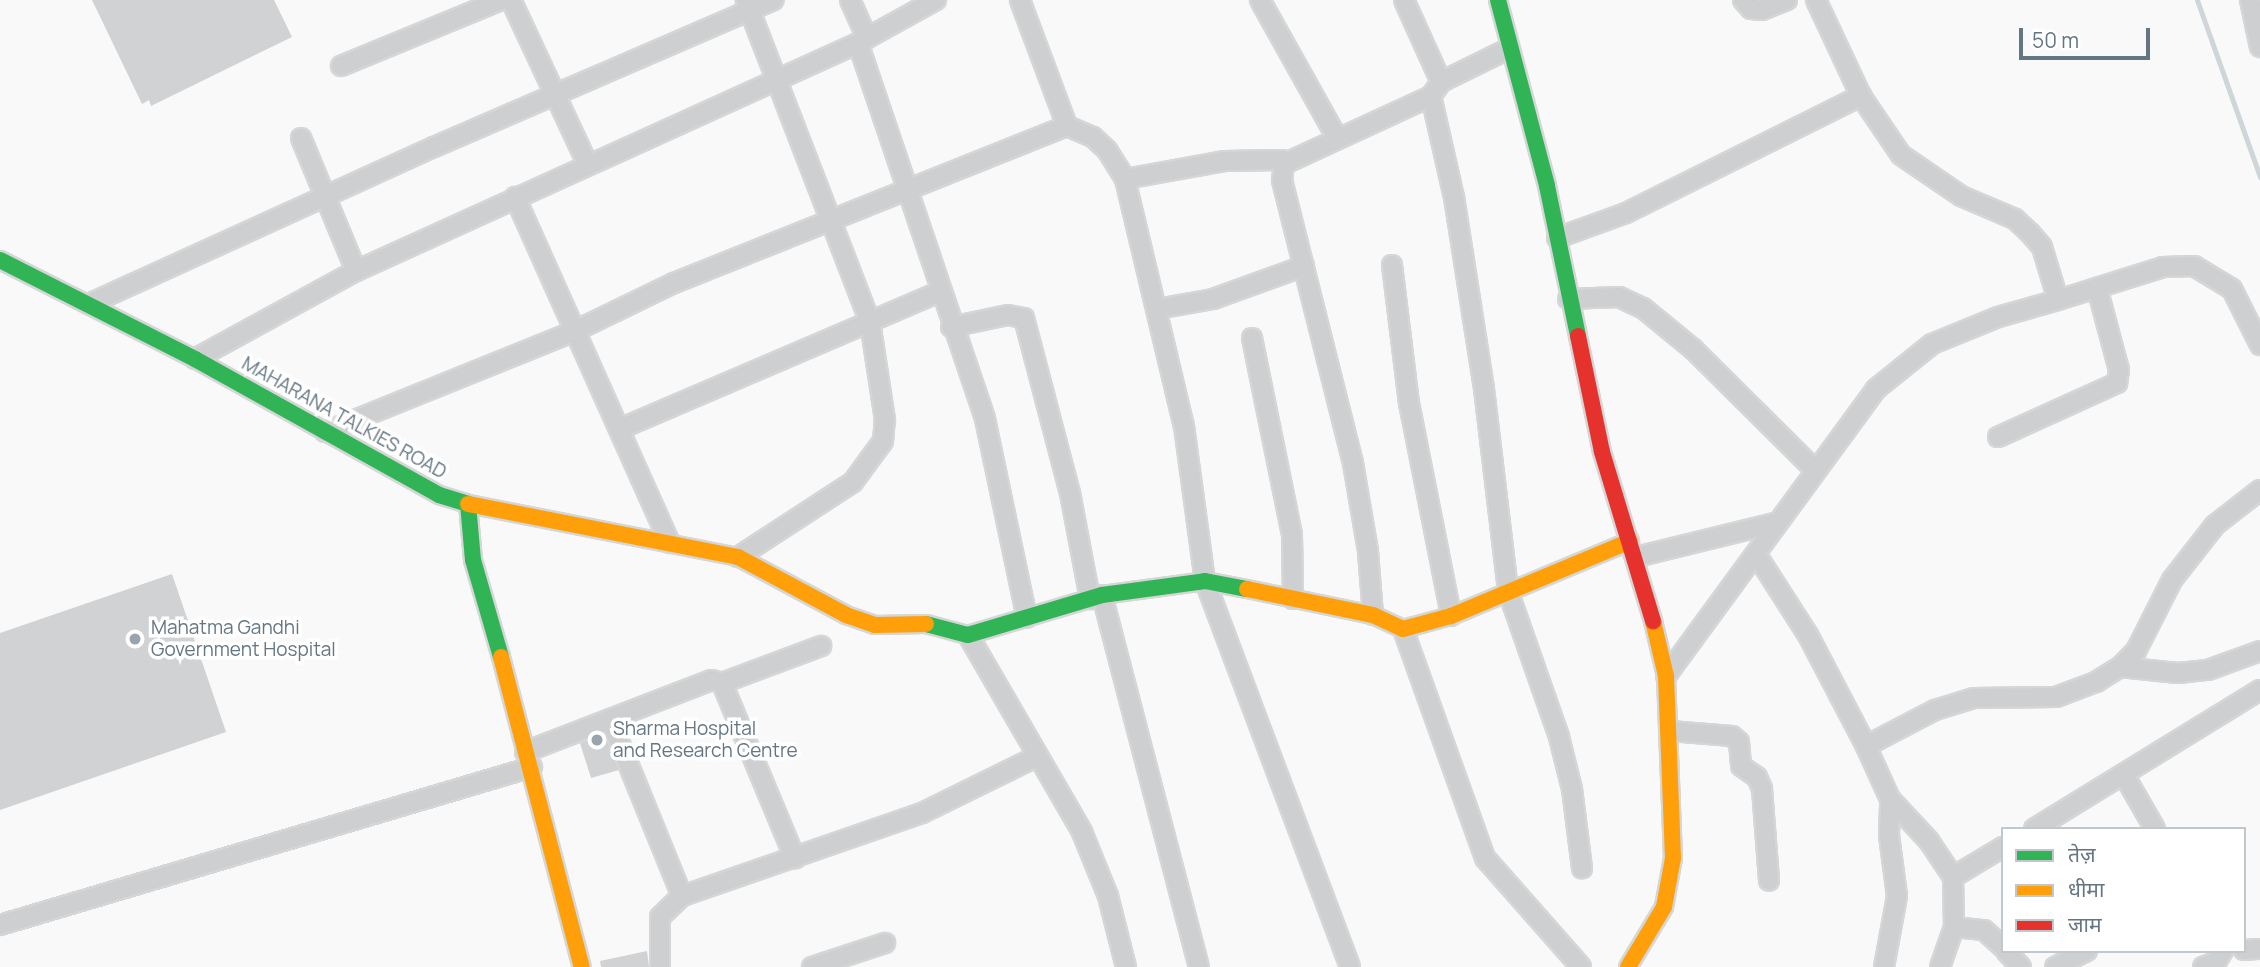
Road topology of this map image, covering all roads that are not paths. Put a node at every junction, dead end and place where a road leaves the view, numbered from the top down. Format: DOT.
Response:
graph roads {
  1 [pos="501,0"];
  2 [pos="511,0"];
  3 [pos="774,0"];
  4 [pos="850,0"];
  5 [pos="936,0"];
  6 [pos="1020,0"];
  7 [pos="1260,0"];
  8 [pos="1406,0"];
  9 [pos="1498,0"];
  10 [pos="1743,0"];
  11 [pos="1787,0"];
  12 [pos="1816,0"];
  13 [pos="2250,0"];
  14 [pos="748,4"];
  15 [pos="862,40"];
  16 [pos="2260,47"];
  17 [pos="1508,49"];
  18 [pos="341,66"];
  19 [pos="775,81"];
  20 [pos="1436,89"];
  21 [pos="558,93"];
  22 [pos="1861,96"];
  23 [pos="1067,126"];
  24 [pos="302,138"];
  25 [pos="1337,138"];
  26 [pos="587,163"];
  27 [pos="1284,164"];
  28 [pos="1125,179"];
  29 [pos="907,188"];
  30 [pos="328,195"];
  31 [pos="515,197"];
  32 [pos="832,218"];
  33 [pos="1557,238"];
  34 [pos="0,260"];
  35 [pos="1392,265"];
  36 [pos="1304,266"];
  37 [pos="356,271"];
  38 [pos="2097,288"];
  39 [pos="939,292"];
  40 [pos="1568,299"];
  41 [pos="2059,300"];
  42 [pos="89,304"];
  43 [pos="1157,309"];
  44 [pos="870,322"];
  45 [pos="951,327"];
  46 [pos="575,331"];
  47 [pos="1252,338"];
  48 [pos="2260,345"];
  49 [pos="195,359"];
  50 [pos="622,428"];
  51 [pos="325,432"];
  52 [pos="1998,437"];
  53 [pos="1814,469"];
  54 [pos="2260,490"];
  55 [pos="468,504"];
  56 [pos="1778,522"];
  57 [pos="670,543"];
  58 [pos="1633,549"];
  59 [pos="1756,554"];
  60 [pos="738,557"];
  61 [pos="1205,581"];
  62 [pos="1508,591"];
  63 [pos="1096,597"];
  64 [pos="1293,599"];
  65 [pos="1373,615"];
  66 [pos="1451,616"];
  67 [pos="1027,618"];
  68 [pos="1403,629"];
  69 [pos="968,635"];
  70 [pos="821,646"];
  71 [pos="2260,651"];
  72 [pos="2120,667"];
  73 [pos="1666,677"];
  74 [pos="722,683"];
  75 [pos="2260,690"];
  76 [pos="610,719"];
  77 [pos="1670,731"];
  78 [pos="1866,746"];
  79 [pos="1038,756"];
  80 [pos="529,760"];
  81 [pos="2124,775"];
  82 [pos="1890,799"];
  83 [pos="2037,827"];
  84 [pos="2154,827"];
  85 [pos="2001,848"];
  86 [pos="795,858"];
  87 [pos="1582,868"];
  88 [pos="1953,877"];
  89 [pos="1769,881"];
  90 [pos="682,896"];
  91 [pos="0,925"];
  92 [pos="1954,927"];
  93 [pos="885,943"];
  94 [pos="2001,945"];
  95 [pos="2009,953"];
  96 [pos="2083,953"];
  97 [pos="2221,953"];
  98 [pos="580,966"];
  99 [pos="660,967"];
  100 [pos="812,967"];
  101 [pos="1126,967"];
  102 [pos="1199,967"];
  103 [pos="1350,967"];
  104 [pos="1581,967"];
  105 [pos="1628,967"];
  106 [pos="1884,967"];
  107 [pos="1940,967"];
  108 [pos="2021,967"];
  109 [pos="2055,967"];
  110 [pos="2203,967"];
  1 -- 18 [label="street"];
  2 -- 21 [label="street"];
  3 -- 14 [label="street"];
  4 -- 15 [label="street"];
  5 -- 15 [label="street"];
  6 -- 23 [label="street"];
  7 -- 25 [label="street"];
  8 -- 20 [label="street"];
  9 -- 17 [label="street"];
  10 -- 11 [label="street"];
  12 -- 22 [label="street"];
  13 -- 16 [label="street"];
  14 -- 19 [label="street"];
  14 -- 21 [label="street"];
  15 -- 19 [label="street"];
  15 -- 29 [label="street"];
  17 -- 20 [label="street"];
  17 -- 33 [label="street"];
  19 -- 26 [label="street"];
  19 -- 32 [label="street"];
  20 -- 25 [label="street"];
  20 -- 62 [label="street"];
  21 -- 26 [label="street"];
  21 -- 30 [label="street"];
  22 -- 33 [label="street"];
  22 -- 41 [label="street"];
  23 -- 28 [label="street"];
  23 -- 29 [label="street"];
  24 -- 30 [label="street"];
  25 -- 27 [label="street"];
  26 -- 31 [label="street"];
  27 -- 28 [label="street"];
  27 -- 36 [label="street"];
  28 -- 43 [label="street"];
  29 -- 32 [label="street"];
  29 -- 39 [label="street"];
  30 -- 37 [label="street"];
  30 -- 42 [label="street"];
  31 -- 37 [label="street"];
  31 -- 46 [label="street"];
  32 -- 44 [label="street"];
  32 -- 46 [label="street"];
  33 -- 40 [label="street"];
  34 -- 42 [label="street, MAHARANA TALKIES ROAD"];
  35 -- 66 [label="street"];
  36 -- 43 [label="street"];
  36 -- 65 [label="street"];
  37 -- 49 [label="street"];
  38 -- 41 [label="street"];
  38 -- 48 [label="street"];
  38 -- 52 [label="street"];
  39 -- 44 [label="street"];
  39 -- 45 [label="street"];
  40 -- 53 [label="street"];
  40 -- 58 [label="street"];
  41 -- 53 [label="street"];
  42 -- 49 [label="street, MAHARANA TALKIES ROAD"];
  43 -- 61 [label="street"];
  44 -- 50 [label="street"];
  44 -- 60 [label="street"];
  45 -- 63 [label="street"];
  45 -- 67 [label="street"];
  46 -- 50 [label="street"];
  46 -- 51 [label="street"];
  47 -- 64 [label="street"];
  49 -- 51 [label="street, MAHARANA TALKIES ROAD"];
  50 -- 57 [label="street"];
  51 -- 55 [label="street, MAHARANA TALKIES ROAD"];
  53 -- 56 [label="street"];
  54 -- 72 [label="street"];
  55 -- 57 [label="street, MAHARANA TALKIES ROAD"];
  55 -- 80 [label="street"];
  56 -- 58 [label="street"];
  56 -- 59 [label="street"];
  57 -- 60 [label="street, MAHARANA TALKIES ROAD"];
  58 -- 62 [label="street"];
  58 -- 73 [label="street"];
  59 -- 73 [label="street"];
  59 -- 78 [label="street"];
  60 -- 69 [label="street, MAHARANA TALKIES ROAD"];
  61 -- 63 [label="street"];
  61 -- 64 [label="street"];
  61 -- 103 [label="street"];
  62 -- 66 [label="street"];
  62 -- 87 [label="street"];
  63 -- 67 [label="street"];
  63 -- 102 [label="street"];
  64 -- 65 [label="street"];
  65 -- 68 [label="street"];
  66 -- 68 [label="street"];
  67 -- 69 [label="street"];
  68 -- 104 [label="street"];
  69 -- 79 [label="street"];
  70 -- 74 [label="street"];
  71 -- 72 [label="street"];
  72 -- 78 [label="street"];
  73 -- 77 [label="street"];
  74 -- 76 [label="street"];
  74 -- 86 [label="street"];
  75 -- 81 [label="street"];
  76 -- 80 [label="street"];
  76 -- 90 [label="street"];
  77 -- 89 [label="street"];
  77 -- 105 [label="street"];
  78 -- 82 [label="street"];
  79 -- 86 [label="street"];
  79 -- 101 [label="street"];
  80 -- 91 [label="street"];
  80 -- 98 [label="street"];
  81 -- 83 [label="street"];
  81 -- 84 [label="street"];
  82 -- 88 [label="street"];
  82 -- 106 [label="street"];
  85 -- 88 [label="street"];
  86 -- 90 [label="street"];
  88 -- 92 [label="street"];
  90 -- 99 [label="street"];
  92 -- 94 [label="street"];
  92 -- 107 [label="street"];
  93 -- 100 [label="street"];
  95 -- 108 [label="street"];
  96 -- 109 [label="street"];
  97 -- 110 [label="street"];
}
